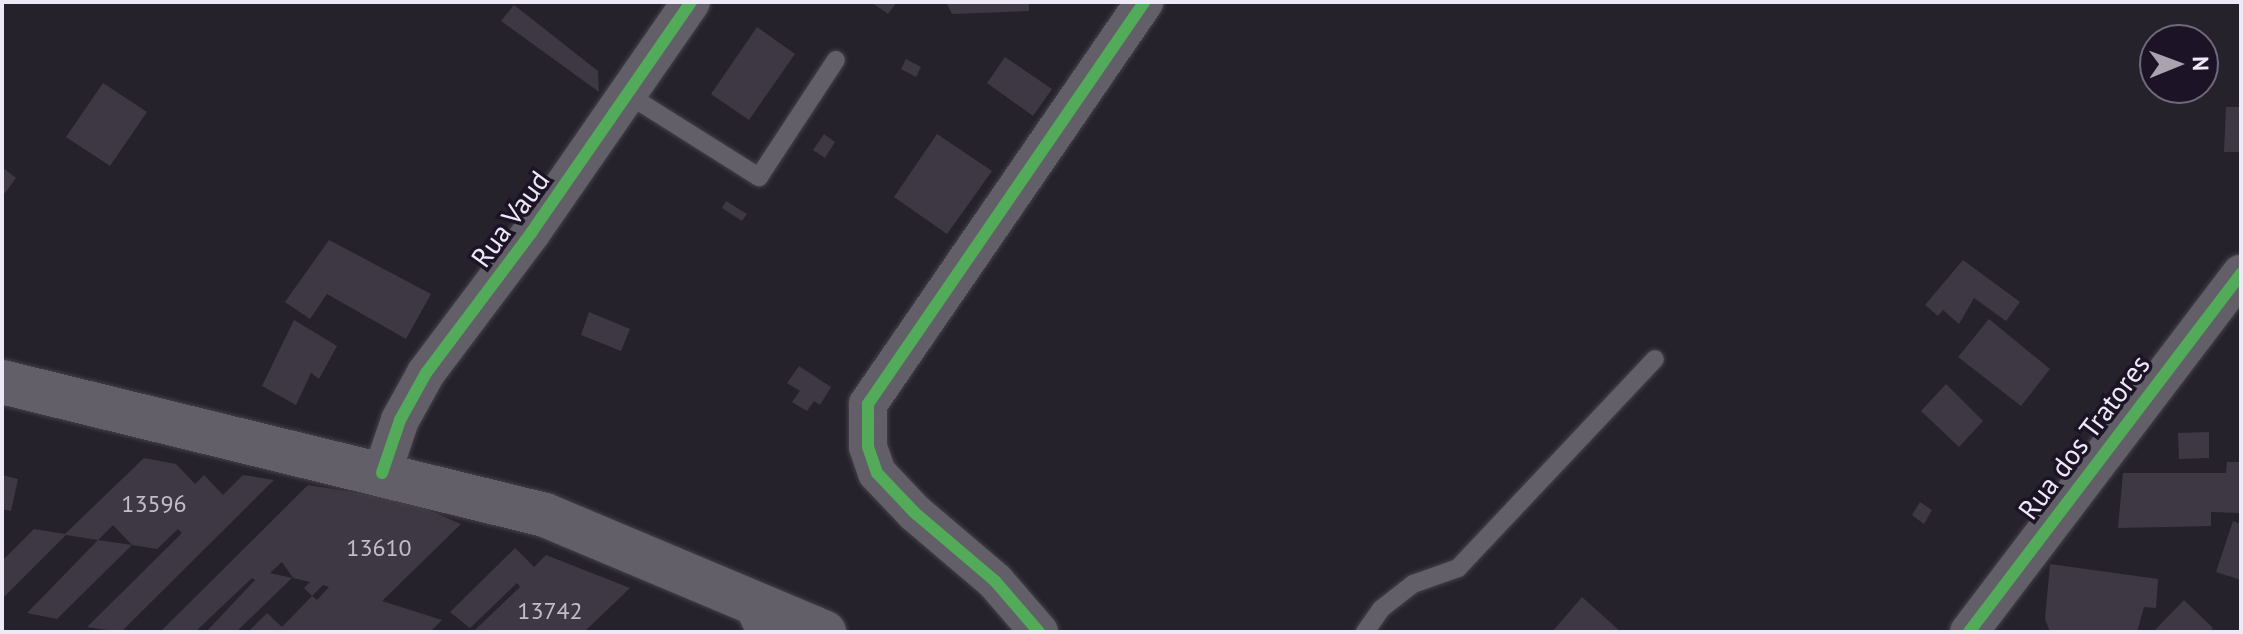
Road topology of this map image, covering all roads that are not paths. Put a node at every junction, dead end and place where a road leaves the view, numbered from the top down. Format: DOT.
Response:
graph roads {
  1 [pos="691,2"];
  2 [pos="1144,2"];
  3 [pos="836,60"];
  4 [pos="627,94"];
  5 [pos="2241,274"];
  6 [pos="1655,359"];
  7 [pos="2,382"];
  8 [pos="382,473"];
  9 [pos="746,614"];
  10 [pos="824,632"];
  11 [pos="1039,632"];
  12 [pos="1365,632"];
  13 [pos="1969,632"];
  1 -- 4 [label="street, Rua Vaud"];
  2 -- 11 [label="street"];
  3 -- 4 [label="lane"];
  4 -- 8 [label="street, Rua Vaud"];
  5 -- 13 [label="street, Rua dos Tratores"];
  6 -- 12 [label="lane"];
  7 -- 8 [label="main road"];
  8 -- 9 [label="main road"];
  9 -- 10 [label="main road"];
}
